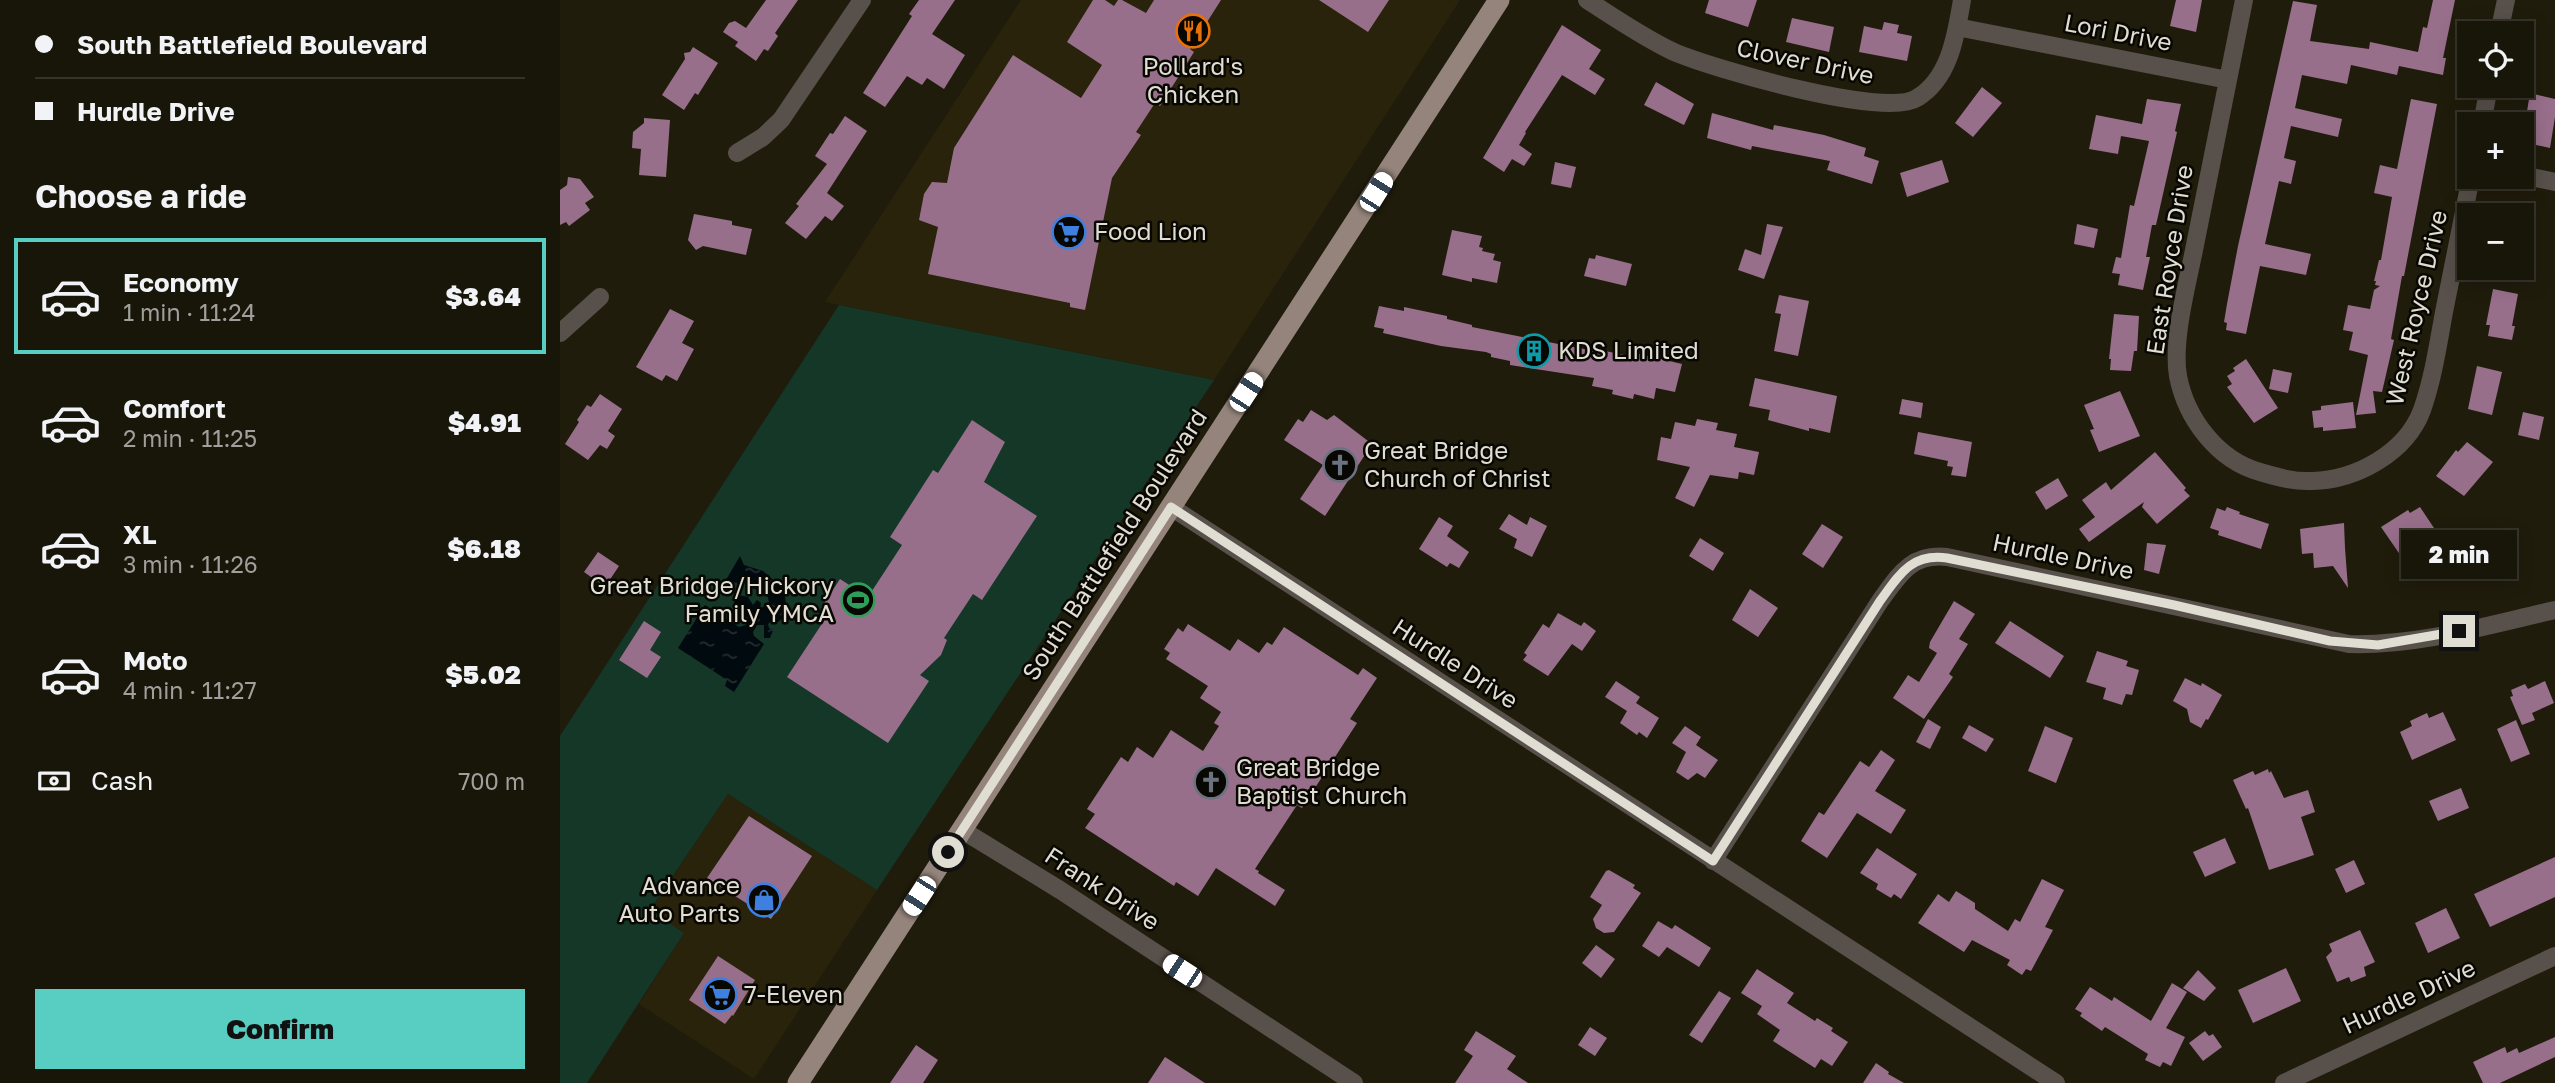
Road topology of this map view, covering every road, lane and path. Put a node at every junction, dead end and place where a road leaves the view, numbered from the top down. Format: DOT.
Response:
graph roads {
  1 [pos="862,0"];
  2 [pos="1499,0"];
  3 [pos="1587,0"];
  4 [pos="1962,0"];
  5 [pos="2244,0"];
  6 [pos="2506,0"];
  7 [pos="2502,21"];
  8 [pos="1957,27"];
  9 [pos="2228,80"];
  10 [pos="737,153"];
  11 [pos="2534,178"];
  12 [pos="2555,182"];
  13 [pos="2469,189"];
  14 [pos="600,297"];
  15 [pos="560,333"];
  16 [pos="2281,478"];
  17 [pos="1171,507"];
  18 [pos="2555,610"];
  19 [pos="962,830"];
  20 [pos="1713,861"];
  21 [pos="2555,956"];
  22 [pos="798,1083"];
  23 [pos="1354,1083"];
  24 [pos="2056,1083"];
  25 [pos="2284,1083"];
  1 -- 10 [label="street"];
  2 -- 17 [label="main road, South Battlefield Boulevard"];
  3 -- 8 [label="street, Clover Drive"];
  4 -- 8 [label="street, Clover Drive"];
  5 -- 9 [label="street, East Royce Drive"];
  6 -- 7 [label="street"];
  8 -- 9 [label="street, Lori Drive"];
  9 -- 16 [label="street, East Royce Drive"];
  11 -- 12 [label="street"];
  13 -- 16 [label="street, West Royce Drive"];
  14 -- 15 [label="street"];
  17 -- 19 [label="main road, South Battlefield Boulevard"];
  17 -- 20 [label="street, Hurdle Drive"];
  18 -- 20 [label="street, Hurdle Drive"];
  19 -- 22 [label="main road, South Battlefield Boulevard"];
  19 -- 23 [label="street, Frank Drive"];
  20 -- 24 [label="street, Hurdle Drive"];
  21 -- 25 [label="street, Hurdle Drive"];
}
